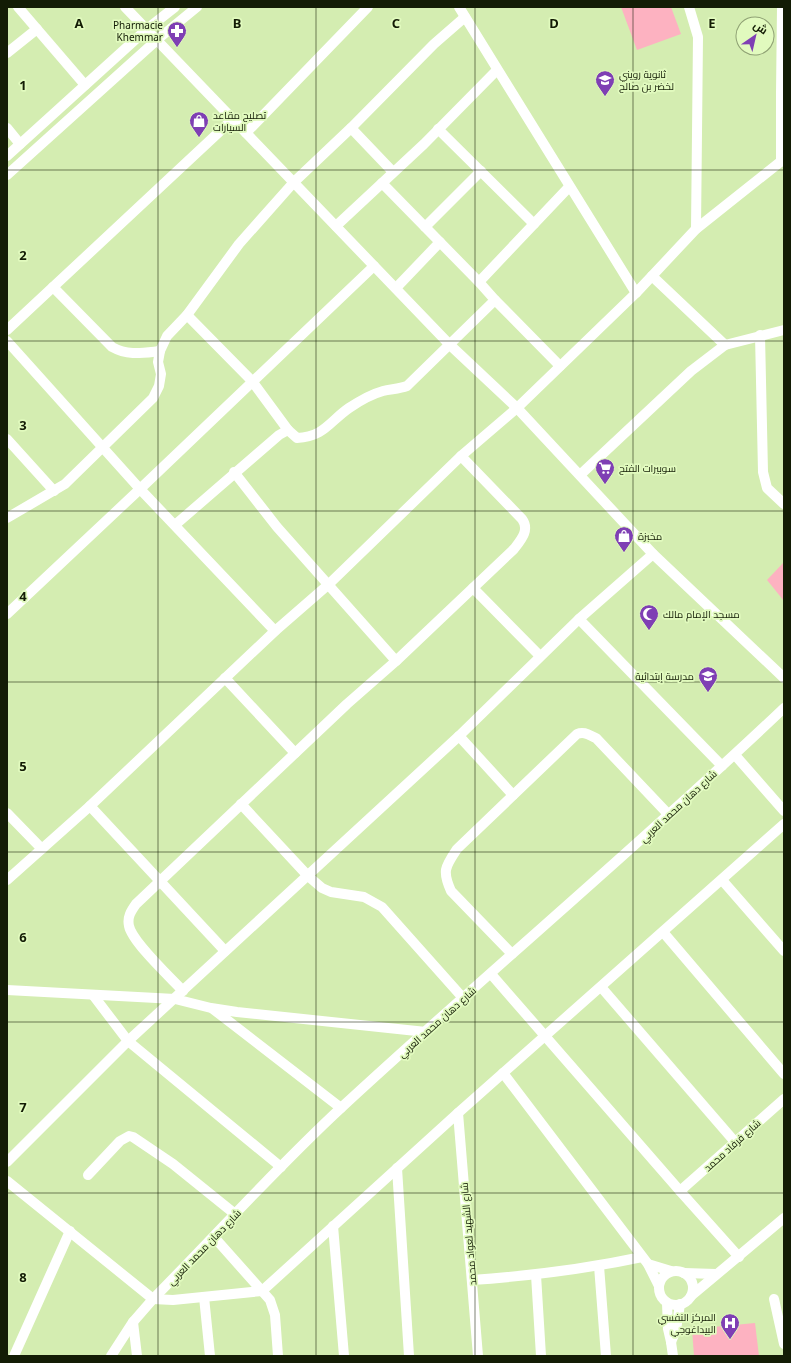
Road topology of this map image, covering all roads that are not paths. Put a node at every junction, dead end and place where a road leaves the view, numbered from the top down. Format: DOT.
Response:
graph roads {
  1 [pos="18,7"];
  2 [pos="125,7"];
  3 [pos="175,7"];
  4 [pos="198,7"];
  5 [pos="368,7"];
  6 [pos="459,7"];
  7 [pos="689,7"];
  8 [pos="782,7"];
  9 [pos="465,17"];
  10 [pos="36,29"];
  11 [pos="147,29"];
  12 [pos="158,39"];
  13 [pos="7,53"];
  14 [pos="497,70"];
  15 [pos="85,85"];
  16 [pos="783,93"];
  17 [pos="233,119"];
  18 [pos="7,128"];
  19 [pos="351,128"];
  20 [pos="438,129"];
  21 [pos="246,133"];
  22 [pos="20,144"];
  23 [pos="7,156"];
  24 [pos="783,160"];
  25 [pos="481,171"];
  26 [pos="393,172"];
  27 [pos="7,175"];
  28 [pos="294,182"];
  29 [pos="382,183"];
  30 [pos="569,187"];
  31 [pos="534,224"];
  32 [pos="336,226"];
  33 [pos="426,227"];
  34 [pos="696,229"];
  35 [pos="440,242"];
  36 [pos="374,266"];
  37 [pos="652,276"];
  38 [pos="479,282"];
  39 [pos="53,287"];
  40 [pos="396,288"];
  41 [pos="636,293"];
  42 [pos="495,300"];
  43 [pos="187,315"];
  44 [pos="7,330"];
  45 [pos="784,330"];
  46 [pos="760,335"];
  47 [pos="7,341"];
  48 [pos="450,345"];
  49 [pos="724,345"];
  50 [pos="160,351"];
  51 [pos="560,366"];
  52 [pos="252,381"];
  53 [pos="517,408"];
  54 [pos="288,430"];
  55 [pos="7,439"];
  56 [pos="103,447"];
  57 [pos="461,456"];
  58 [pos="234,472"];
  59 [pos="580,475"];
  60 [pos="140,489"];
  61 [pos="54,491"];
  62 [pos="784,504"];
  63 [pos="7,518"];
  64 [pos="175,525"];
  65 [pos="653,554"];
  66 [pos="329,584"];
  67 [pos="473,588"];
  68 [pos="7,614"];
  69 [pos="579,619"];
  70 [pos="275,631"];
  71 [pos="540,656"];
  72 [pos="396,661"];
  73 [pos="225,678"];
  74 [pos="784,678"];
  75 [pos="784,708"];
  76 [pos="459,736"];
  77 [pos="295,753"];
  78 [pos="735,755"];
  79 [pos="722,766"];
  80 [pos="513,795"];
  81 [pos="241,804"];
  82 [pos="90,806"];
  83 [pos="784,811"];
  84 [pos="7,813"];
  85 [pos="668,814"];
  86 [pos="784,824"];
  87 [pos="42,849"];
  88 [pos="308,876"];
  89 [pos="7,880"];
  90 [pos="160,880"];
  91 [pos="722,880"];
  92 [pos="663,932"];
  93 [pos="225,951"];
  94 [pos="784,951"];
  95 [pos="512,954"];
  96 [pos="491,974"];
  97 [pos="601,987"];
  98 [pos="7,990"];
  99 [pos="183,991"];
  100 [pos="93,995"];
  101 [pos="175,998"];
  102 [pos="463,998"];
  103 [pos="211,1008"];
  104 [pos="426,1032"];
  105 [pos="545,1037"];
  106 [pos="128,1042"];
  107 [pos="503,1073"];
  108 [pos="784,1074"];
  109 [pos="784,1099"];
  110 [pos="341,1108"];
  111 [pos="458,1113"];
  112 [pos="735,1142"];
  113 [pos="7,1162"];
  114 [pos="281,1167"];
  115 [pos="397,1168"];
  116 [pos="88,1175"];
  117 [pos="7,1181"];
  118 [pos="680,1191"];
  119 [pos="235,1214"];
  120 [pos="784,1218"];
  121 [pos="333,1226"];
  122 [pos="70,1231"];
  123 [pos="214,1237"];
  124 [pos="739,1257"];
  125 [pos="645,1261"];
  126 [pos="599,1266"];
  127 [pos="671,1271"];
  128 [pos="684,1273"];
  129 [pos="716,1274"];
  130 [pos="536,1275"];
  131 [pos="472,1280"];
  132 [pos="659,1286"];
  133 [pos="262,1291"];
  134 [pos="691,1296"];
  135 [pos="204,1297"];
  136 [pos="153,1299"];
  137 [pos="774,1299"];
  138 [pos="668,1303"];
  139 [pos="680,1304"];
  140 [pos="133,1322"];
  141 [pos="672,1342"];
  142 [pos="784,1344"];
  143 [pos="14,1356"];
  144 [pos="111,1356"];
  145 [pos="137,1356"];
  146 [pos="210,1356"];
  147 [pos="278,1356"];
  148 [pos="344,1356"];
  149 [pos="409,1356"];
  150 [pos="478,1356"];
  151 [pos="541,1356"];
  152 [pos="606,1356"];
  153 [pos="673,1356"];
  1 -- 10 [label="street"];
  2 -- 11 [label="street"];
  3 -- 11 [label="street"];
  4 -- 12 [label="street"];
  5 -- 21 [label="street"];
  6 -- 9 [label="street"];
  7 -- 34 [label="street"];
  8 -- 16 [label="street"];
  9 -- 14 [label="street"];
  9 -- 19 [label="street"];
  10 -- 13 [label="street"];
  10 -- 15 [label="street"];
  11 -- 12 [label="street"];
  11 -- 15 [label="street"];
  12 -- 17 [label="street"];
  12 -- 27 [label="street"];
  14 -- 20 [label="street"];
  14 -- 30 [label="street"];
  15 -- 22 [label="street"];
  16 -- 24 [label="street"];
  17 -- 21 [label="street"];
  17 -- 39 [label="street"];
  18 -- 22 [label="street"];
  19 -- 26 [label="street"];
  19 -- 28 [label="street"];
  20 -- 25 [label="street"];
  20 -- 26 [label="street"];
  21 -- 28 [label="street"];
  22 -- 23 [label="street"];
  24 -- 34 [label="street"];
  25 -- 31 [label="street"];
  25 -- 33 [label="street"];
  26 -- 29 [label="street"];
  28 -- 32 [label="street"];
  28 -- 43 [label="street"];
  29 -- 32 [label="street"];
  29 -- 33 [label="street"];
  30 -- 31 [label="street"];
  30 -- 41 [label="street"];
  31 -- 38 [label="street"];
  32 -- 36 [label="street"];
  33 -- 35 [label="street"];
  34 -- 37 [label="street"];
  35 -- 38 [label="street"];
  35 -- 40 [label="street"];
  36 -- 40 [label="street"];
  36 -- 52 [label="street"];
  37 -- 41 [label="street"];
  37 -- 49 [label="street"];
  38 -- 42 [label="street"];
  39 -- 44 [label="street"];
  39 -- 50 [label="street"];
  40 -- 48 [label="street"];
  41 -- 51 [label="street"];
  42 -- 48 [label="street"];
  42 -- 51 [label="street"];
  43 -- 50 [label="street"];
  43 -- 52 [label="street"];
  45 -- 46 [label="street"];
  46 -- 49 [label="street"];
  46 -- 62 [label="street"];
  47 -- 56 [label="street"];
  48 -- 53 [label="street"];
  48 -- 54 [label="street"];
  49 -- 59 [label="street"];
  50 -- 56 [label="street"];
  51 -- 53 [label="street"];
  52 -- 54 [label="street"];
  52 -- 60 [label="street"];
  53 -- 57 [label="street"];
  53 -- 59 [label="street"];
  54 -- 58 [label="street"];
  55 -- 61 [label="street"];
  56 -- 60 [label="street"];
  56 -- 61 [label="street"];
  57 -- 66 [label="street"];
  57 -- 67 [label="street"];
  58 -- 64 [label="street"];
  58 -- 66 [label="street"];
  59 -- 65 [label="street"];
  60 -- 64 [label="street"];
  60 -- 68 [label="street"];
  61 -- 63 [label="street"];
  64 -- 70 [label="street"];
  65 -- 69 [label="street"];
  65 -- 74 [label="street"];
  66 -- 70 [label="street"];
  66 -- 72 [label="street"];
  67 -- 71 [label="street"];
  67 -- 72 [label="street"];
  69 -- 71 [label="street"];
  69 -- 79 [label="street"];
  70 -- 73 [label="street"];
  71 -- 76 [label="street"];
  72 -- 77 [label="street"];
  73 -- 77 [label="street"];
  73 -- 82 [label="street"];
  75 -- 78 [label="street, شارع دهان محمد العربي"];
  76 -- 80 [label="street"];
  76 -- 88 [label="street"];
  77 -- 81 [label="street"];
  78 -- 79 [label="street, شارع دهان محمد العربي"];
  78 -- 83 [label="street"];
  79 -- 85 [label="street, شارع دهان محمد العربي"];
  80 -- 85 [label="street"];
  80 -- 95 [label="street"];
  81 -- 88 [label="street"];
  81 -- 90 [label="street"];
  82 -- 87 [label="street"];
  82 -- 90 [label="street"];
  84 -- 87 [label="street"];
  85 -- 95 [label="street, شارع دهان محمد العربي"];
  86 -- 91 [label="street"];
  87 -- 89 [label="street"];
  88 -- 93 [label="street"];
  88 -- 102 [label="street"];
  90 -- 93 [label="street"];
  90 -- 99 [label="street"];
  91 -- 92 [label="street"];
  91 -- 94 [label="street"];
  92 -- 97 [label="street"];
  92 -- 108 [label="street"];
  93 -- 99 [label="street"];
  95 -- 96 [label="street, شارع دهان محمد العربي"];
  96 -- 102 [label="street, شارع دهان محمد العربي"];
  96 -- 105 [label="street"];
  97 -- 105 [label="street"];
  97 -- 112 [label="street"];
  98 -- 100 [label="street"];
  99 -- 101 [label="street"];
  100 -- 101 [label="street"];
  100 -- 106 [label="street"];
  101 -- 103 [label="street"];
  101 -- 106 [label="street"];
  102 -- 104 [label="street, شارع دهان محمد العربي"];
  103 -- 104 [label="street"];
  103 -- 110 [label="street"];
  104 -- 110 [label="street, شارع دهان محمد العربي"];
  105 -- 107 [label="street"];
  105 -- 118 [label="street"];
  106 -- 113 [label="street"];
  106 -- 114 [label="street"];
  107 -- 111 [label="street"];
  107 -- 125 [label="street"];
  109 -- 112 [label="street, شارع فرفاد محمد"];
  110 -- 114 [label="street, شارع دهان محمد العربي"];
  111 -- 115 [label="street"];
  111 -- 131 [label="street, شارع الشهيد لعواد محمد"];
  112 -- 118 [label="street, شارع فرفاد محمد"];
  114 -- 119 [label="street, شارع دهان محمد العربي"];
  115 -- 121 [label="street"];
  115 -- 149 [label="street"];
  116 -- 119 [label="street"];
  117 -- 122 [label="street"];
  118 -- 124 [label="street"];
  119 -- 123 [label="street, شارع دهان محمد العربي"];
  120 -- 124 [label="street"];
  121 -- 133 [label="street"];
  121 -- 148 [label="street"];
  122 -- 136 [label="street"];
  122 -- 143 [label="street"];
  123 -- 133 [label="street"];
  123 -- 136 [label="street, شارع دهان محمد العربي"];
  124 -- 129 [label="street"];
  125 -- 126 [label="street"];
  125 -- 127 [label="street"];
  125 -- 132 [label="street"];
  126 -- 130 [label="street"];
  126 -- 152 [label="street"];
  127 -- 128 [label="street"];
  127 -- 132 [label="street"];
  128 -- 129 [label="street"];
  128 -- 134 [label="street"];
  129 -- 134 [label="street"];
  130 -- 131 [label="street"];
  130 -- 151 [label="street"];
  131 -- 150 [label="street, شارع الشهيد لعواد محمد"];
  132 -- 138 [label="street"];
  133 -- 135 [label="street"];
  133 -- 147 [label="street"];
  134 -- 139 [label="street"];
  135 -- 136 [label="street"];
  135 -- 146 [label="street"];
  136 -- 140 [label="street, شارع دهان محمد العربي"];
  137 -- 142 [label="street"];
  138 -- 139 [label="street"];
  138 -- 141 [label="street"];
  139 -- 141 [label="street"];
  140 -- 144 [label="street, شارع دهان محمد العربي"];
  140 -- 145 [label="street"];
  141 -- 153 [label="street"];
}
